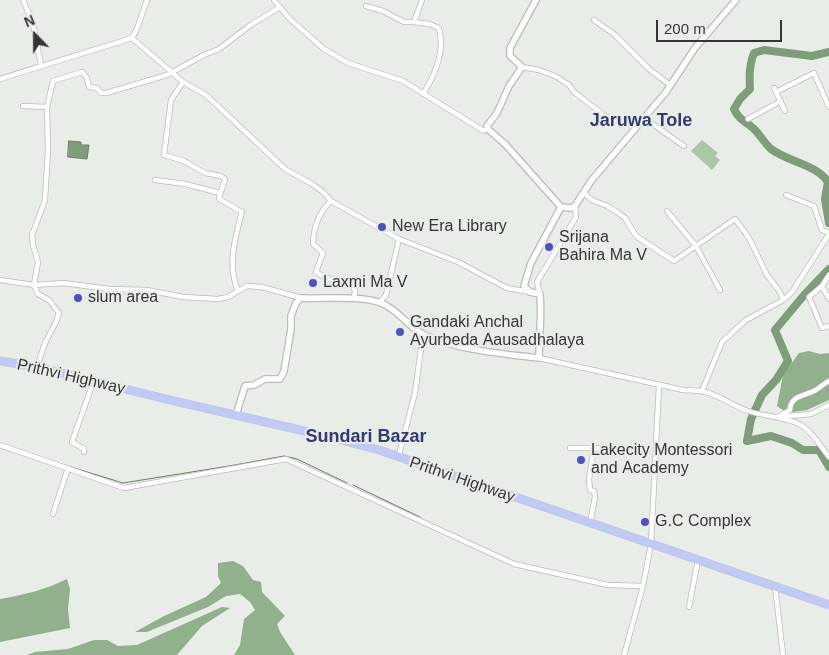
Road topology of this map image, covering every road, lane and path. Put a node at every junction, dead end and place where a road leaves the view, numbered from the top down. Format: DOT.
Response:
graph roads {
  1 [pos="23,0"];
  2 [pos="147,0"];
  3 [pos="274,0"];
  4 [pos="422,0"];
  5 [pos="536,0"];
  6 [pos="736,0"];
  7 [pos="366,6"];
  8 [pos="280,7"];
  9 [pos="594,20"];
  10 [pos="414,22"];
  11 [pos="132,38"];
  12 [pos="41,65"];
  13 [pos="522,67"];
  14 [pos="171,72"];
  15 [pos="0,79"];
  16 [pos="183,82"];
  17 [pos="670,85"];
  18 [pos="423,94"];
  19 [pos="780,102"];
  20 [pos="24,106"];
  21 [pos="47,107"];
  22 [pos="829,107"];
  23 [pos="785,111"];
  24 [pos="644,118"];
  25 [pos="748,119"];
  26 [pos="635,127"];
  27 [pos="487,128"];
  28 [pos="684,146"];
  29 [pos="155,180"];
  30 [pos="220,193"];
  31 [pos="584,193"];
  32 [pos="786,195"];
  33 [pos="331,201"];
  34 [pos="574,206"];
  35 [pos="561,207"];
  36 [pos="667,211"];
  37 [pos="829,234"];
  38 [pos="399,239"];
  39 [pos="696,246"];
  40 [pos="829,276"];
  41 [pos="0,280"];
  42 [pos="34,285"];
  43 [pos="822,286"];
  44 [pos="720,290"];
  45 [pos="238,291"];
  46 [pos="530,292"];
  47 [pos="540,294"];
  48 [pos="301,298"];
  49 [pos="354,298"];
  50 [pos="829,299"];
  51 [pos="783,300"];
  52 [pos="380,302"];
  53 [pos="829,326"];
  54 [pos="422,334"];
  55 [pos="539,358"];
  56 [pos="0,360"];
  57 [pos="37,367"];
  58 [pos="94,380"];
  59 [pos="829,381"];
  60 [pos="659,385"];
  61 [pos="702,391"];
  62 [pos="829,405"];
  63 [pos="236,415"];
  64 [pos="778,417"];
  65 [pos="0,445"];
  66 [pos="570,448"];
  67 [pos="594,448"];
  68 [pos="622,451"];
  69 [pos="84,452"];
  70 [pos="829,457"];
  71 [pos="398,458"];
  72 [pos="68,468"];
  73 [pos="53,514"];
  74 [pos="590,524"];
  75 [pos="651,544"];
  76 [pos="698,560"];
  77 [pos="644,586"];
  78 [pos="774,586"];
  79 [pos="829,605"];
  80 [pos="689,606"];
  81 [pos="624,655"];
  82 [pos="783,655"];
  1 -- 12 [label="street"];
  2 -- 11 [label="street"];
  3 -- 8 [label="street"];
  4 -- 10 [label="street"];
  5 -- 13 [label="main road"];
  6 -- 17 [label="main road"];
  7 -- 10 [label="street"];
  8 -- 14 [label="street"];
  8 -- 18 [label="street"];
  9 -- 17 [label="street"];
  10 -- 18 [label="street"];
  11 -- 12 [label="street"];
  11 -- 14 [label="street"];
  12 -- 15 [label="street"];
  13 -- 26 [label="street"];
  13 -- 27 [label="main road"];
  14 -- 16 [label="street"];
  14 -- 21 [label="street"];
  16 -- 30 [label="street"];
  16 -- 33 [label="street"];
  17 -- 24 [label="main road"];
  18 -- 27 [label="street"];
  19 -- 22 [label="street"];
  19 -- 23 [label="street"];
  19 -- 25 [label="street"];
  20 -- 21 [label="street"];
  21 -- 42 [label="street"];
  24 -- 26 [label="main road"];
  24 -- 28 [label="street"];
  26 -- 31 [label="main road"];
  27 -- 35 [label="main road"];
  29 -- 30 [label="street"];
  30 -- 45 [label="street"];
  31 -- 34 [label="main road"];
  31 -- 39 [label="street"];
  32 -- 37 [label="street"];
  33 -- 38 [label="street"];
  33 -- 49 [label="street"];
  34 -- 35 [label="main road"];
  34 -- 47 [label="street"];
  35 -- 46 [label="main road"];
  36 -- 39 [label="street"];
  37 -- 51 [label="street"];
  38 -- 46 [label="street"];
  38 -- 52 [label="street"];
  39 -- 44 [label="street"];
  39 -- 51 [label="street"];
  40 -- 43 [label="street"];
  41 -- 42 [label="street"];
  42 -- 45 [label="street"];
  42 -- 57 [label="street"];
  43 -- 50 [label="street"];
  43 -- 53 [label="street"];
  45 -- 48 [label="street"];
  46 -- 47 [label="main road"];
  47 -- 55 [label="main road"];
  48 -- 49 [label="main road"];
  48 -- 63 [label="main road"];
  49 -- 52 [label="main road"];
  51 -- 61 [label="street"];
  52 -- 54 [label="main road"];
  54 -- 55 [label="main road"];
  54 -- 71 [label="street"];
  55 -- 60 [label="street"];
  56 -- 57 [label="highway, Prithvi Highway"];
  57 -- 58 [label="highway, Prithvi Highway"];
  58 -- 63 [label="highway, Prithvi Highway"];
  58 -- 69 [label="street"];
  59 -- 64 [label="street"];
  60 -- 61 [label="street"];
  60 -- 75 [label="street"];
  61 -- 64 [label="street"];
  62 -- 64 [label="street"];
  63 -- 71 [label="highway, Prithvi Highway"];
  64 -- 70 [label="street"];
  65 -- 72 [label="street"];
  66 -- 67 [label="street"];
  67 -- 68 [label="street"];
  67 -- 74 [label="street"];
  71 -- 74 [label="highway, Prithvi Highway"];
  72 -- 73 [label="street"];
  72 -- 77 [label="street"];
  74 -- 75 [label="highway, Prithvi Highway"];
  75 -- 76 [label="highway, Prithvi Highway"];
  75 -- 77 [label="street"];
  76 -- 78 [label="highway, Prithvi Highway"];
  76 -- 80 [label="street"];
  77 -- 81 [label="street"];
  78 -- 79 [label="highway, Prithvi Highway"];
  78 -- 82 [label="street"];
}
